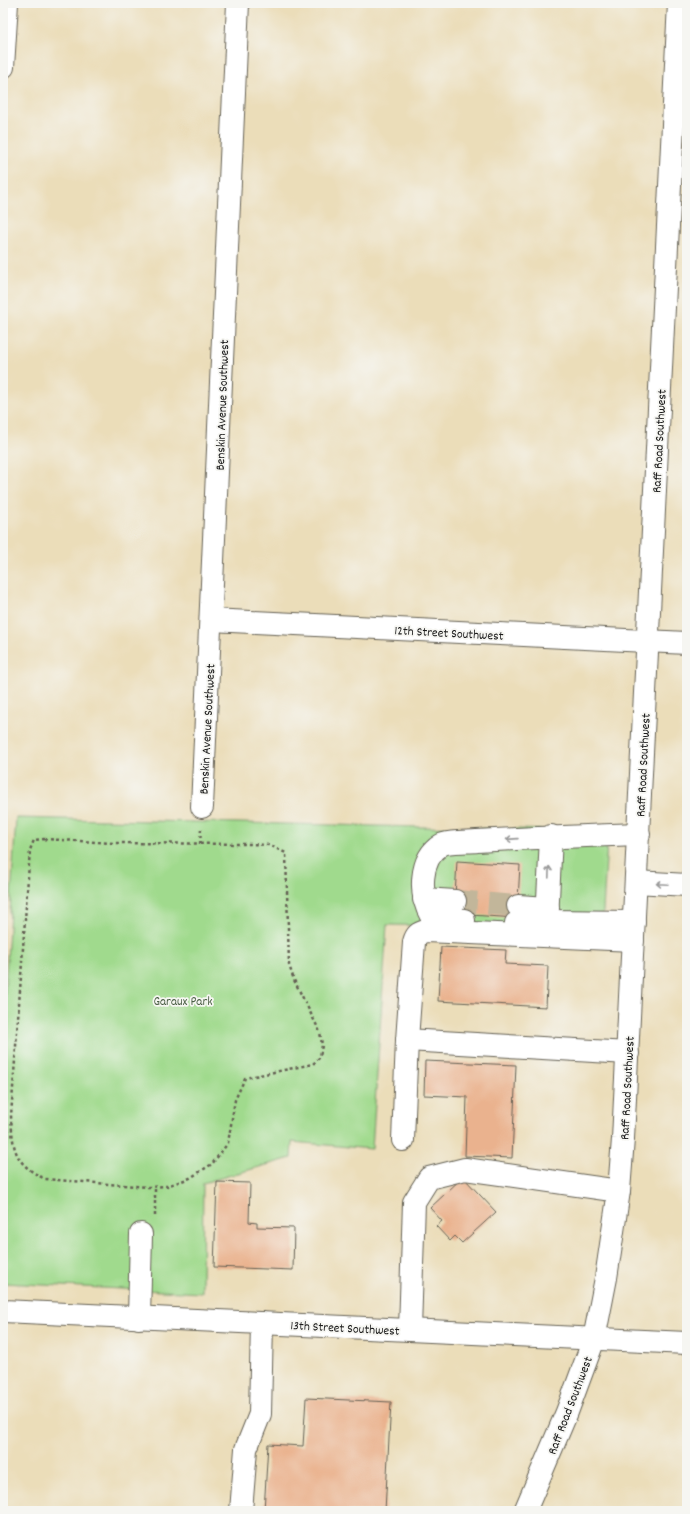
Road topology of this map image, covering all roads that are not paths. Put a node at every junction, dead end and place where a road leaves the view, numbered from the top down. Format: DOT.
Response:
graph roads {
  1 [pos="7,3"];
  2 [pos="238,3"];
  3 [pos="680,3"];
  4 [pos="687,5"];
  5 [pos="3,67"];
  6 [pos="680,131"];
  7 [pos="211,620"];
  8 [pos="648,642"];
  9 [pos="687,643"];
  10 [pos="202,807"];
  11 [pos="638,834"];
  12 [pos="551,836"];
  13 [pos="636,882"];
  14 [pos="687,885"];
  15 [pos="424,899"];
  16 [pos="455,901"];
  17 [pos="518,906"];
  18 [pos="548,914"];
  19 [pos="634,931"];
  20 [pos="407,1040"];
  21 [pos="628,1052"];
  22 [pos="403,1140"];
  23 [pos="619,1190"];
  24 [pos="141,1234"];
  25 [pos="3,1311"];
  26 [pos="139,1318"];
  27 [pos="262,1323"];
  28 [pos="410,1330"];
  29 [pos="594,1339"];
  30 [pos="687,1344"];
  31 [pos="241,1511"];
  32 [pos="525,1511"];
  1 -- 5 [label="street"];
  2 -- 7 [label="street, Benskin Avenue Southwest"];
  3 -- 4 [label="street"];
  3 -- 6 [label="street, Raff Road Southwest"];
  6 -- 8 [label="street, Raff Road Southwest"];
  7 -- 8 [label="street, 12th Street Southwest"];
  7 -- 10 [label="street, Benskin Avenue Southwest"];
  8 -- 9 [label="street, 12th Street Southwest"];
  8 -- 11 [label="street, Raff Road Southwest"];
  11 -- 12 [label="street"];
  11 -- 13 [label="street, Raff Road Southwest"];
  12 -- 15 [label="street, one-way"];
  18 -- 12 [label="street, one-way"];
  14 -- 13 [label="street, one-way"];
  13 -- 19 [label="street, Raff Road Southwest"];
  15 -- 16 [label="street"];
  15 -- 18 [label="street"];
  17 -- 18 [label="street"];
  18 -- 19 [label="street"];
  19 -- 20 [label="street"];
  19 -- 21 [label="street, Raff Road Southwest"];
  20 -- 21 [label="street"];
  20 -- 22 [label="street"];
  21 -- 23 [label="street, Raff Road Southwest"];
  23 -- 28 [label="street"];
  23 -- 29 [label="street, Raff Road Southwest"];
  24 -- 26 [label="street"];
  25 -- 26 [label="street, 13th Street Southwest"];
  26 -- 27 [label="street, 13th Street Southwest"];
  27 -- 28 [label="street, 13th Street Southwest"];
  27 -- 31 [label="street"];
  28 -- 29 [label="street, 13th Street Southwest"];
  29 -- 30 [label="street, 13th Street Southwest"];
  29 -- 32 [label="street, Raff Road Southwest"];
}
